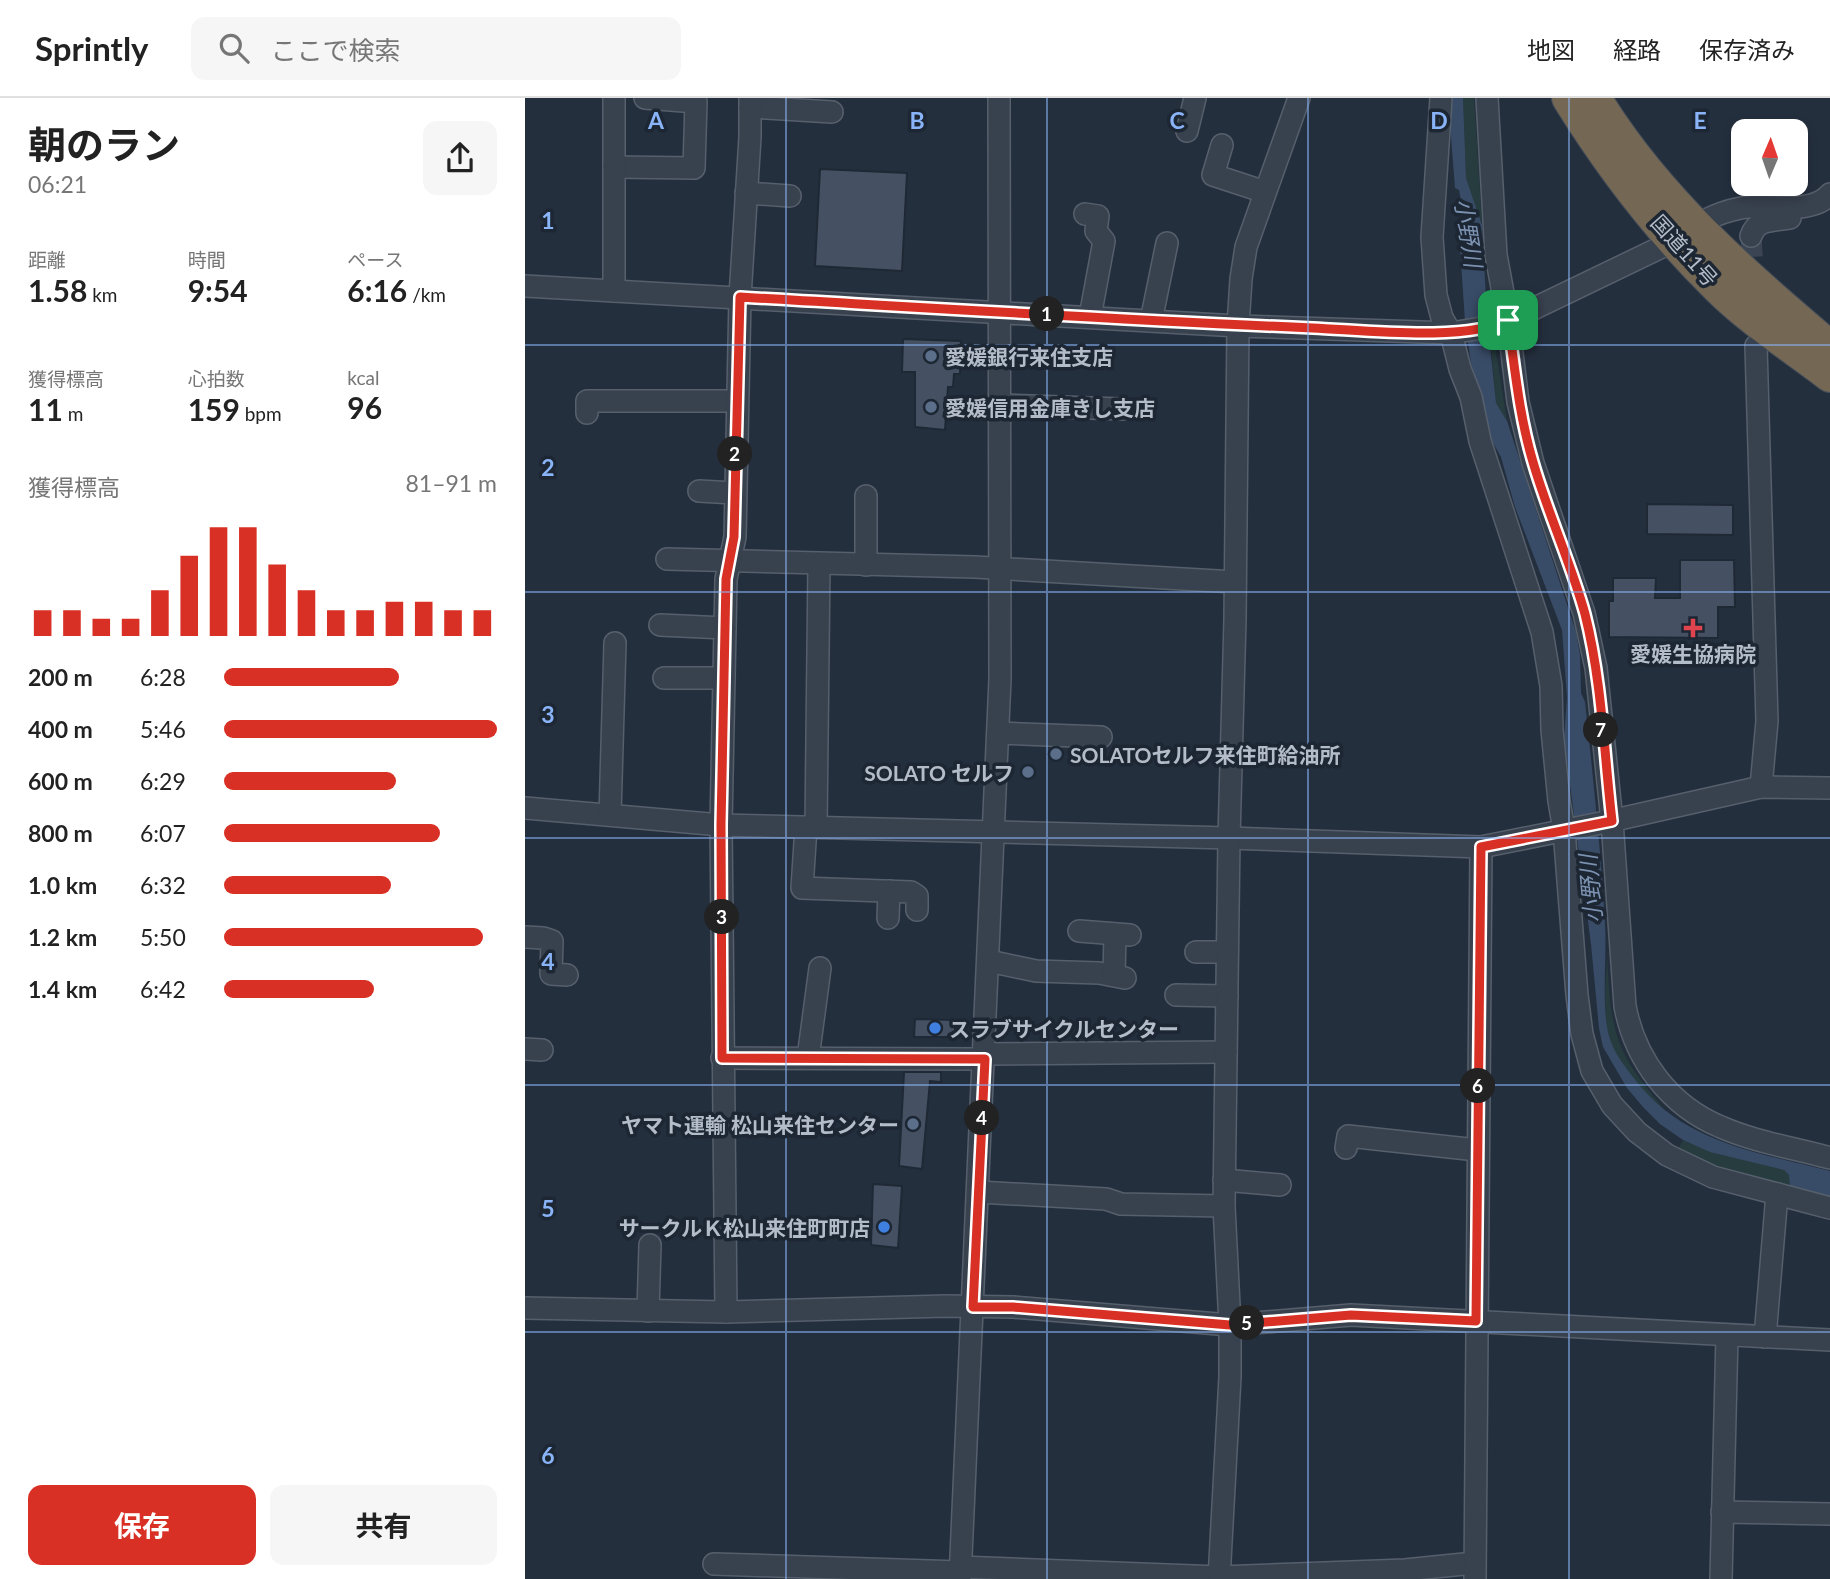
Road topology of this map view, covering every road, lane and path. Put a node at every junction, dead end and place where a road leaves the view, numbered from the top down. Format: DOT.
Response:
graph roads {
  1 [pos="614,98"];
  2 [pos="645,98"];
  3 [pos="999,98"];
  4 [pos="1195,98"];
  5 [pos="1298,98"];
  6 [pos="1441,98"];
  7 [pos="1487,98"];
  8 [pos="1569,98"];
  9 [pos="1595,98"];
  10 [pos="750,102"];
  11 [pos="832,112"];
  12 [pos="1187,131"];
  13 [pos="1222,145"];
  14 [pos="614,167"];
  15 [pos="1265,192"];
  16 [pos="746,193"];
  17 [pos="790,196"];
  18 [pos="1824,205"];
  19 [pos="1085,214"];
  20 [pos="1684,233"];
  21 [pos="1751,236"];
  22 [pos="1167,243"];
  23 [pos="525,286"];
  24 [pos="614,290"];
  25 [pos="740,297"];
  26 [pos="999,312"];
  27 [pos="1090,317"];
  28 [pos="1151,321"];
  29 [pos="1504,323"];
  30 [pos="1238,326"];
  31 [pos="1456,332"];
  32 [pos="1756,346"];
  33 [pos="1830,347"];
  34 [pos="1830,376"];
  35 [pos="737,401"];
  36 [pos="999,405"];
  37 [pos="1122,410"];
  38 [pos="586,413"];
  39 [pos="699,491"];
  40 [pos="734,493"];
  41 [pos="866,496"];
  42 [pos="667,559"];
  43 [pos="730,560"];
  44 [pos="819,564"];
  45 [pos="866,565"];
  46 [pos="1000,569"];
  47 [pos="1235,582"];
  48 [pos="660,625"];
  49 [pos="725,628"];
  50 [pos="615,643"];
  51 [pos="664,678"];
  52 [pos="724,678"];
  53 [pos="998,733"];
  54 [pos="1101,737"];
  55 [pos="1761,787"];
  56 [pos="1830,788"];
  57 [pos="525,808"];
  58 [pos="610,815"];
  59 [pos="1609,822"];
  60 [pos="721,825"];
  61 [pos="811,827"];
  62 [pos="1567,830"];
  63 [pos="995,831"];
  64 [pos="1229,838"];
  65 [pos="1481,847"];
  66 [pos="889,891"];
  67 [pos="917,910"];
  68 [pos="888,918"];
  69 [pos="1079,931"];
  70 [pos="525,937"];
  71 [pos="1196,951"];
  72 [pos="1227,952"];
  73 [pos="989,961"];
  74 [pos="820,968"];
  75 [pos="567,975"];
  76 [pos="1176,995"];
  77 [pos="1227,996"];
  78 [pos="1226,1052"];
  79 [pos="985,1056"];
  80 [pos="722,1058"];
  81 [pos="808,1058"];
  82 [pos="1346,1148"];
  83 [pos="1478,1150"];
  84 [pos="1830,1158"];
  85 [pos="1224,1180"];
  86 [pos="1280,1185"];
  87 [pos="978,1192"];
  88 [pos="1777,1194"];
  89 [pos="1224,1206"];
  90 [pos="1830,1208"];
  91 [pos="650,1245"];
  92 [pos="973,1307"];
  93 [pos="525,1308"];
  94 [pos="648,1311"];
  95 [pos="726,1312"];
  96 [pos="1476,1321"];
  97 [pos="1230,1325"];
  98 [pos="1727,1335"];
  99 [pos="1765,1337"];
  100 [pos="1830,1340"];
  101 [pos="1722,1512"];
  102 [pos="1830,1514"];
  103 [pos="714,1564"];
  104 [pos="1475,1571"];
  105 [pos="960,1573"];
  106 [pos="1219,1578"];
  107 [pos="1721,1579"];
  1 -- 14 [label="street"];
  2 -- 14 [label="street"];
  3 -- 26 [label="street"];
  4 -- 12 [label="street"];
  5 -- 15 [label="street"];
  6 -- 31 [label="street"];
  7 -- 29 [label="street"];
  8 -- 20 [label="highway, 国道11号"];
  9 -- 20 [label="highway, 国道11号"];
  10 -- 11 [label="street"];
  10 -- 16 [label="street"];
  13 -- 15 [label="street"];
  14 -- 24 [label="street"];
  15 -- 30 [label="street"];
  16 -- 17 [label="street"];
  16 -- 25 [label="street"];
  18 -- 20 [label="street"];
  18 -- 21 [label="street"];
  19 -- 27 [label="street"];
  20 -- 29 [label="street"];
  20 -- 33 [label="highway, 国道11号"];
  20 -- 34 [label="highway, 国道11号"];
  22 -- 28 [label="street"];
  23 -- 24 [label="street"];
  24 -- 25 [label="street"];
  25 -- 26 [label="street"];
  25 -- 35 [label="street"];
  26 -- 27 [label="street"];
  26 -- 36 [label="street"];
  27 -- 28 [label="street"];
  28 -- 30 [label="street"];
  29 -- 31 [label="street"];
  29 -- 59 [label="street"];
  30 -- 31 [label="street"];
  30 -- 47 [label="street"];
  31 -- 62 [label="street"];
  32 -- 55 [label="street"];
  35 -- 38 [label="street"];
  35 -- 40 [label="street"];
  36 -- 37 [label="street"];
  36 -- 46 [label="street"];
  39 -- 40 [label="street"];
  40 -- 43 [label="street"];
  41 -- 45 [label="street"];
  42 -- 43 [label="street"];
  43 -- 44 [label="street"];
  43 -- 49 [label="street"];
  44 -- 45 [label="street"];
  44 -- 61 [label="street"];
  45 -- 46 [label="street"];
  46 -- 47 [label="street"];
  46 -- 53 [label="street"];
  47 -- 64 [label="street"];
  48 -- 49 [label="street"];
  49 -- 52 [label="street"];
  50 -- 58 [label="street"];
  51 -- 52 [label="street"];
  52 -- 60 [label="street"];
  53 -- 54 [label="street"];
  53 -- 63 [label="street"];
  55 -- 56 [label="street"];
  55 -- 59 [label="street"];
  57 -- 58 [label="street"];
  58 -- 60 [label="street"];
  59 -- 62 [label="street"];
  59 -- 84 [label="street"];
  60 -- 61 [label="street"];
  60 -- 80 [label="street"];
  61 -- 63 [label="street"];
  61 -- 66 [label="street"];
  62 -- 65 [label="street"];
  62 -- 88 [label="street"];
  63 -- 64 [label="street"];
  63 -- 73 [label="street"];
  64 -- 65 [label="street"];
  64 -- 72 [label="street"];
  65 -- 83 [label="street"];
  66 -- 67 [label="street"];
  66 -- 68 [label="street"];
  69 -- 73 [label="street"];
  70 -- 75 [label="street"];
  71 -- 72 [label="street"];
  72 -- 77 [label="street"];
  73 -- 79 [label="street"];
  74 -- 81 [label="street"];
  76 -- 77 [label="street"];
  77 -- 78 [label="street"];
  78 -- 79 [label="street"];
  78 -- 85 [label="street"];
  79 -- 81 [label="street"];
  79 -- 87 [label="street"];
  80 -- 81 [label="street"];
  80 -- 95 [label="street"];
  82 -- 83 [label="street"];
  83 -- 96 [label="street"];
  85 -- 86 [label="street"];
  85 -- 89 [label="street"];
  87 -- 89 [label="street"];
  87 -- 92 [label="street"];
  88 -- 90 [label="street"];
  88 -- 99 [label="street"];
  89 -- 97 [label="street"];
  91 -- 94 [label="street"];
  92 -- 95 [label="street"];
  92 -- 97 [label="street"];
  92 -- 105 [label="street"];
  93 -- 94 [label="street"];
  94 -- 95 [label="street"];
  96 -- 97 [label="street"];
  96 -- 98 [label="street"];
  96 -- 104 [label="street"];
  97 -- 106 [label="street"];
  98 -- 99 [label="street"];
  98 -- 101 [label="street"];
  99 -- 100 [label="street"];
  101 -- 102 [label="street"];
  101 -- 107 [label="street"];
  103 -- 105 [label="street"];
  104 -- 106 [label="street"];
  105 -- 106 [label="street"];
}
